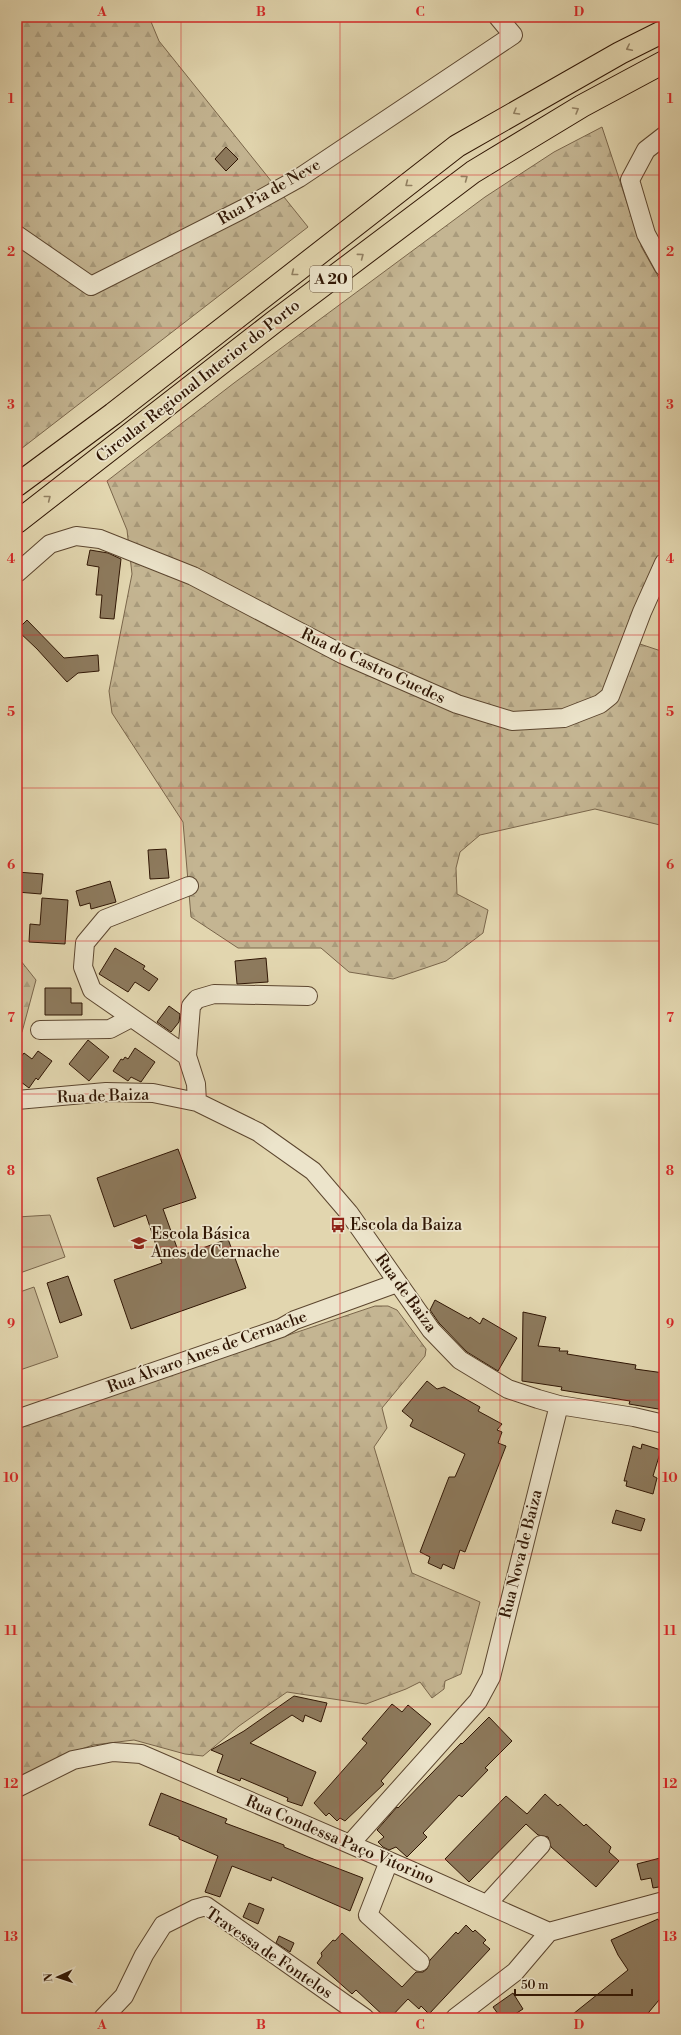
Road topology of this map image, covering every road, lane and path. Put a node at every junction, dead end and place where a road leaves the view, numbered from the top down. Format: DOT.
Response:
graph roads {
  1 [pos="498,17"];
  2 [pos="664,31"];
  3 [pos="664,62"];
  4 [pos="664,136"];
  5 [pos="17,235"];
  6 [pos="664,267"];
  7 [pos="17,485"];
  8 [pos="17,522"];
  9 [pos="664,563"];
  10 [pos="17,573"];
  11 [pos="189,886"];
  12 [pos="308,996"];
  13 [pos="131,1018"];
  14 [pos="40,1030"];
  15 [pos="187,1056"];
  16 [pos="17,1100"];
  17 [pos="197,1102"];
  18 [pos="397,1283"];
  19 [pos="559,1405"];
  20 [pos="17,1419"];
  21 [pos="664,1424"];
  22 [pos="17,1788"];
  23 [pos="350,1844"];
  24 [pos="541,1845"];
  25 [pos="389,1861"];
  26 [pos="664,1901"];
  27 [pos="487,1904"];
  28 [pos="549,1932"];
  29 [pos="420,1962"];
  30 [pos="103,2018"];
  31 [pos="365,2018"];
  32 [pos="455,2018"];
  1 -- 5 [label="street, Rua Pia de Neve"];
  2 -- 7 [label="highway, Circular Regional Interior do Porto / A 20, one-way"];
  8 -- 3 [label="highway, Circular Regional Interior do Porto / A 20, one-way"];
  4 -- 6 [label="street"];
  9 -- 10 [label="street, Rua do Castro Guedes"];
  11 -- 13 [label="street"];
  12 -- 15 [label="street"];
  13 -- 14 [label="street"];
  13 -- 15 [label="street"];
  15 -- 17 [label="street"];
  16 -- 17 [label="street, Rua de Baiza"];
  17 -- 18 [label="street, Rua de Baiza"];
  18 -- 19 [label="street, Rua de Baiza"];
  18 -- 20 [label="street, Rua Álvaro Anes de Cernache"];
  19 -- 21 [label="street, Rua de Baiza"];
  19 -- 23 [label="street, Rua Nova de Baiza"];
  22 -- 23 [label="street, Rua Condessa Paço Vitorino"];
  23 -- 25 [label="street, Rua Condessa Paço Vitorino"];
  24 -- 27 [label="street"];
  25 -- 27 [label="street, Rua Condessa Paço Vitorino"];
  25 -- 29 [label="street"];
  26 -- 28 [label="street"];
  27 -- 28 [label="street, Rua Condessa Paço Vitorino"];
  28 -- 32 [label="street"];
  30 -- 31 [label="street, Travessa de Fontelos"];
}
